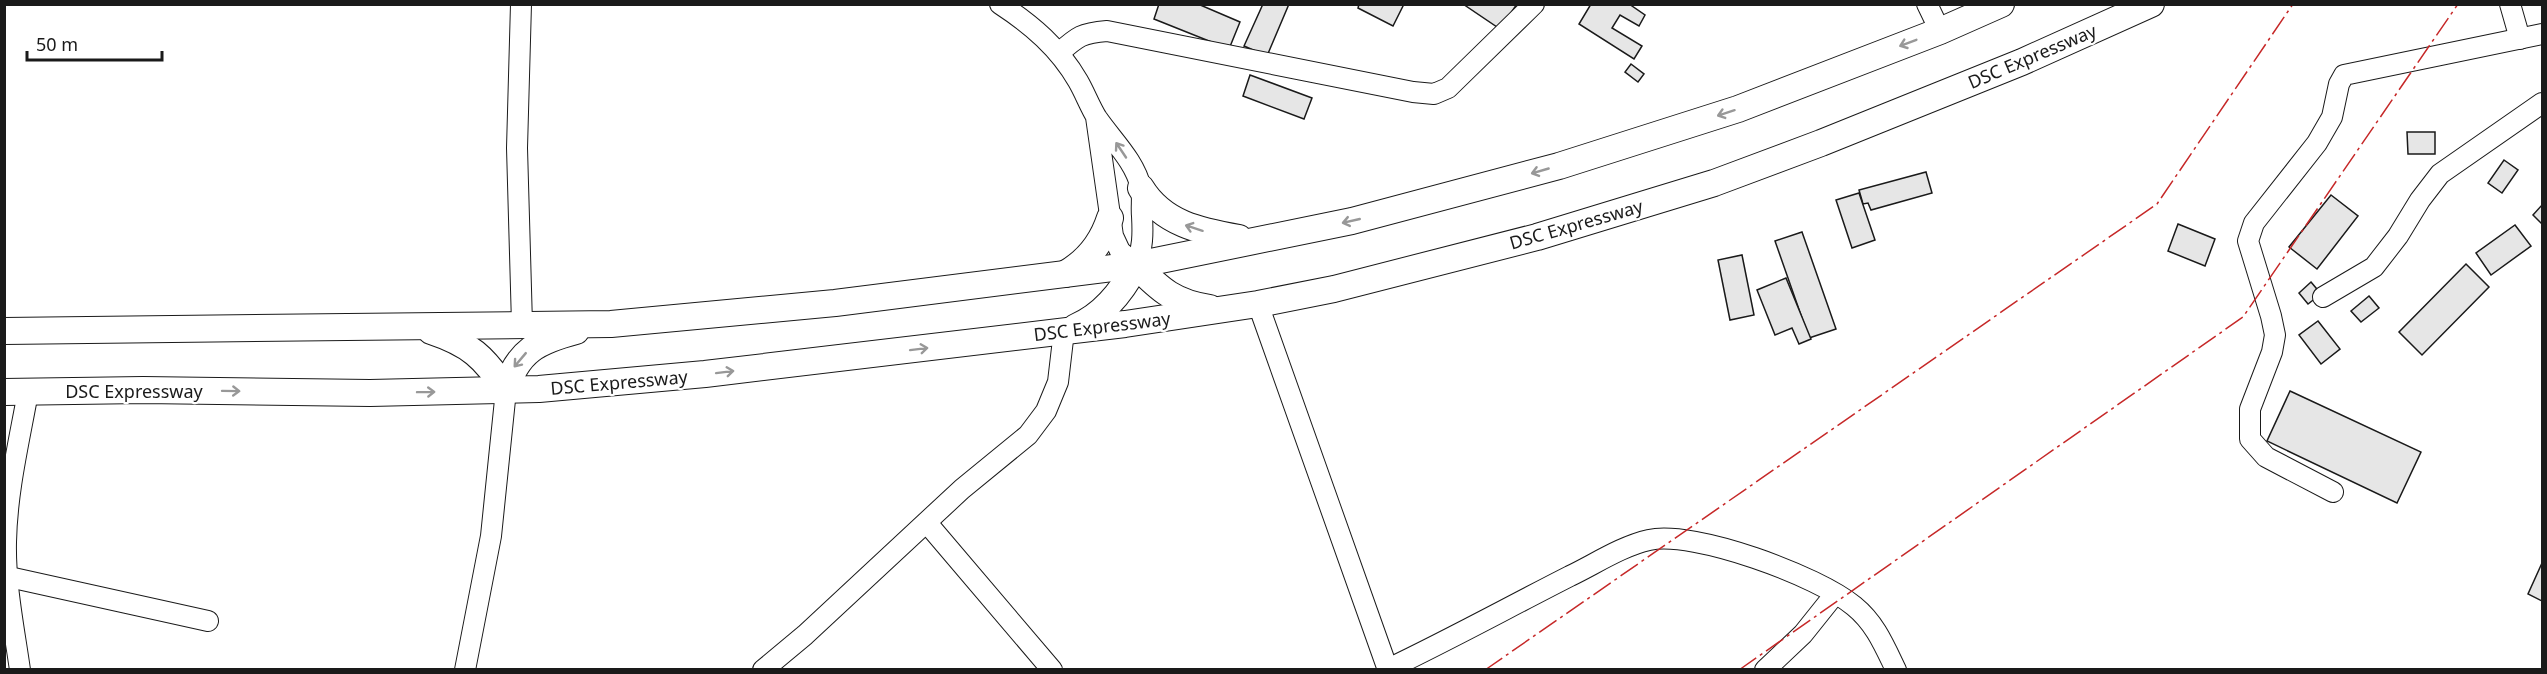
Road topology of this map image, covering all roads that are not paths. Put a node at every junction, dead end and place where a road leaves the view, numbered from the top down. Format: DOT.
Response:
graph roads {
  1 [pos="521,4"];
  2 [pos="1000,4"];
  3 [pos="1534,4"];
  4 [pos="1927,4"];
  5 [pos="2001,4"];
  6 [pos="2151,4"];
  7 [pos="2510,4"];
  8 [pos="1940,31"];
  9 [pos="2542,34"];
  10 [pos="2520,39"];
  11 [pos="1059,53"];
  12 [pos="2542,103"];
  13 [pos="1096,117"];
  14 [pos="1141,188"];
  15 [pos="1110,218"];
  16 [pos="1251,241"];
  17 [pos="1136,265"];
  18 [pos="1061,276"];
  19 [pos="2324,297"];
  20 [pos="1258,304"];
  21 [pos="1226,310"];
  22 [pos="522,324"];
  23 [pos="611,324"];
  24 [pos="418,327"];
  25 [pos="4,331"];
  26 [pos="1064,331"];
  27 [pos="506,390"];
  28 [pos="16,392"];
  29 [pos="2333,492"];
  30 [pos="927,523"];
  31 [pos="9,577"];
  32 [pos="1835,594"];
  33 [pos="208,621"];
  34 [pos="20,669"];
  35 [pos="465,669"];
  36 [pos="763,669"];
  37 [pos="1052,669"];
  38 [pos="1388,669"];
  39 [pos="1765,669"];
  40 [pos="1896,669"];
  1 -- 22 [label="street"];
  2 -- 11 [label="street"];
  3 -- 11 [label="street"];
  4 -- 8 [label="street"];
  5 -- 8 [label="main road"];
  6 -- 20 [label="main road, DSC Expressway"];
  7 -- 10 [label="street"];
  8 -- 16 [label="main road, one-way"];
  9 -- 10 [label="street"];
  10 -- 29 [label="street"];
  11 -- 13 [label="street"];
  12 -- 19 [label="street"];
  14 -- 13 [label="street, one-way"];
  13 -- 15 [label="street"];
  16 -- 14 [label="main road, one-way"];
  14 -- 17 [label="street"];
  15 -- 17 [label="street"];
  15 -- 18 [label="main road"];
  16 -- 17 [label="main road"];
  17 -- 18 [label="main road"];
  17 -- 21 [label="main road"];
  17 -- 26 [label="main road"];
  18 -- 23 [label="main road"];
  20 -- 21 [label="main road, DSC Expressway"];
  20 -- 38 [label="street"];
  21 -- 26 [label="main road, DSC Expressway"];
  22 -- 23 [label="main road"];
  22 -- 24 [label="main road"];
  23 -- 27 [label="main road, one-way"];
  24 -- 25 [label="main road"];
  24 -- 27 [label="main road"];
  27 -- 26 [label="main road, DSC Expressway, one-way"];
  26 -- 30 [label="street"];
  28 -- 27 [label="main road, DSC Expressway, one-way"];
  27 -- 35 [label="street"];
  28 -- 31 [label="street"];
  30 -- 36 [label="street"];
  30 -- 37 [label="street"];
  31 -- 33 [label="street"];
  31 -- 34 [label="street"];
  32 -- 38 [label="street"];
  32 -- 39 [label="street"];
  32 -- 40 [label="street"];
}
